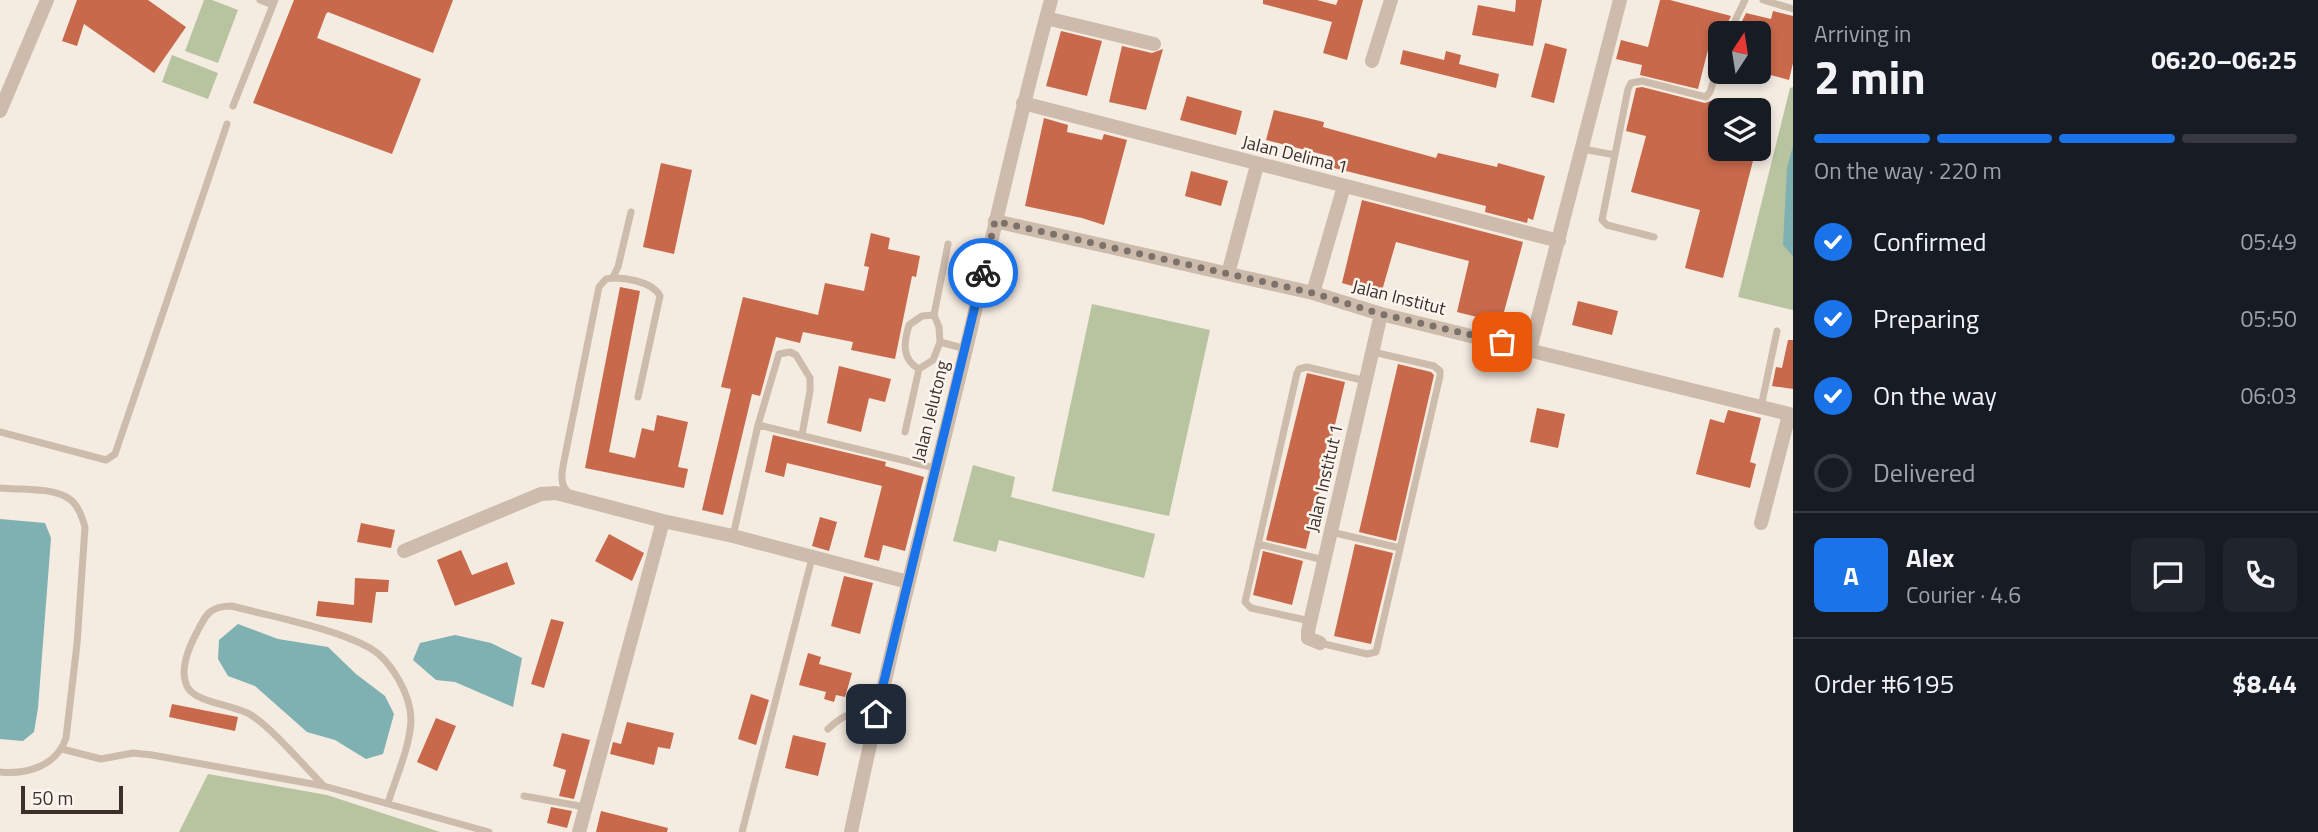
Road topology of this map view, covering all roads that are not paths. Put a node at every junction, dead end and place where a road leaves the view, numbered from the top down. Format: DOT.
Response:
graph roads {
  1 [pos="47,0"];
  2 [pos="260,0"];
  3 [pos="1051,0"];
  4 [pos="1391,0"];
  5 [pos="1620,0"];
  6 [pos="1745,0"];
  7 [pos="1763,0"];
  8 [pos="274,3"];
  9 [pos="1793,9"];
  10 [pos="1046,18"];
  11 [pos="1735,21"];
  12 [pos="1154,44"];
  13 [pos="1373,61"];
  14 [pos="1713,84"];
  15 [pos="1023,103"];
  16 [pos="233,106"];
  17 [pos="0,111"];
  18 [pos="227,124"];
  19 [pos="1583,149"];
  20 [pos="1615,155"];
  21 [pos="1257,165"];
  22 [pos="1344,186"];
  23 [pos="631,212"];
  24 [pos="995,221"];
  25 [pos="1654,237"];
  26 [pos="1559,241"];
  27 [pos="948,244"];
  28 [pos="1228,274"];
  29 [pos="613,277"];
  30 [pos="1313,293"];
  31 [pos="1381,314"];
  32 [pos="934,315"];
  33 [pos="1777,331"];
  34 [pos="940,342"];
  35 [pos="966,349"];
  36 [pos="1530,349"];
  37 [pos="1373,352"];
  38 [pos="919,369"];
  39 [pos="1366,381"];
  40 [pos="638,397"];
  41 [pos="1761,407"];
  42 [pos="1791,415"];
  43 [pos="758,425"];
  44 [pos="0,432"];
  45 [pos="905,432"];
  46 [pos="802,435"];
  47 [pos="935,468"];
  48 [pos="0,488"];
  49 [pos="571,495"];
  50 [pos="663,522"];
  51 [pos="1761,523"];
  52 [pos="1331,532"];
  53 [pos="733,536"];
  54 [pos="1258,544"];
  55 [pos="1400,548"];
  56 [pos="404,551"];
  57 [pos="813,557"];
  58 [pos="1324,560"];
  59 [pos="908,582"];
  60 [pos="1310,621"];
  61 [pos="1320,643"];
  62 [pos="876,714"];
  63 [pos="828,729"];
  64 [pos="62,749"];
  65 [pos="0,772"];
  66 [pos="324,786"];
  67 [pos="524,796"];
  68 [pos="388,803"];
  69 [pos="586,807"];
  70 [pos="489,832"];
  71 [pos="579,832"];
  72 [pos="742,832"];
  73 [pos="851,832"];
  1 -- 17 [label="street"];
  2 -- 8 [label="lane"];
  3 -- 10 [label="street, Jalan Jelutong"];
  4 -- 13 [label="street"];
  5 -- 19 [label="street"];
  6 -- 11 [label="lane"];
  7 -- 9 [label="lane"];
  8 -- 16 [label="lane"];
  10 -- 12 [label="street"];
  10 -- 15 [label="street, Jalan Jelutong"];
  14 -- 20 [label="lane"];
  15 -- 21 [label="street, Jalan Delima 1"];
  15 -- 24 [label="street, Jalan Jelutong"];
  18 -- 44 [label="lane"];
  19 -- 20 [label="lane"];
  19 -- 26 [label="street"];
  20 -- 25 [label="lane"];
  21 -- 22 [label="street, Jalan Delima 1"];
  21 -- 28 [label="street"];
  22 -- 26 [label="street, Jalan Delima 1"];
  22 -- 30 [label="street"];
  23 -- 29 [label="lane"];
  24 -- 28 [label="street, Jalan Institut"];
  24 -- 35 [label="street, Jalan Jelutong"];
  26 -- 36 [label="street"];
  27 -- 32 [label="lane"];
  28 -- 30 [label="street, Jalan Institut"];
  29 -- 40 [label="lane"];
  29 -- 49 [label="lane"];
  30 -- 31 [label="street, Jalan Institut"];
  31 -- 36 [label="street, Jalan Institut"];
  31 -- 37 [label="street, Jalan Institut 1"];
  32 -- 34 [label="lane"];
  32 -- 38 [label="lane"];
  33 -- 41 [label="lane"];
  34 -- 35 [label="lane"];
  34 -- 38 [label="lane"];
  35 -- 47 [label="street, Jalan Jelutong"];
  36 -- 41 [label="street, Jalan Institut"];
  37 -- 39 [label="street, Jalan Institut 1"];
  37 -- 55 [label="lane"];
  38 -- 45 [label="lane"];
  39 -- 52 [label="street, Jalan Institut 1"];
  39 -- 54 [label="lane"];
  41 -- 42 [label="street, Jalan Institut"];
  42 -- 51 [label="street"];
  43 -- 46 [label="lane"];
  43 -- 46 [label="lane"];
  43 -- 53 [label="lane"];
  46 -- 47 [label="lane"];
  47 -- 59 [label="street, Jalan Jelutong"];
  48 -- 64 [label="lane"];
  49 -- 50 [label="street"];
  49 -- 56 [label="street"];
  50 -- 53 [label="street"];
  50 -- 69 [label="street"];
  52 -- 55 [label="lane"];
  52 -- 58 [label="street, Jalan Institut 1"];
  53 -- 57 [label="street"];
  54 -- 58 [label="lane"];
  54 -- 60 [label="lane"];
  55 -- 61 [label="lane"];
  57 -- 59 [label="street"];
  57 -- 72 [label="lane"];
  58 -- 60 [label="street, Jalan Institut 1"];
  59 -- 62 [label="street, Jalan Jelutong"];
  60 -- 61 [label="street"];
  62 -- 63 [label="lane"];
  62 -- 73 [label="street, Jalan Jelutong"];
  64 -- 65 [label="lane"];
  64 -- 66 [label="lane"];
  66 -- 68 [label="lane"];
  66 -- 68 [label="lane"];
  67 -- 69 [label="lane"];
  68 -- 70 [label="lane"];
  69 -- 71 [label="street"];
}
